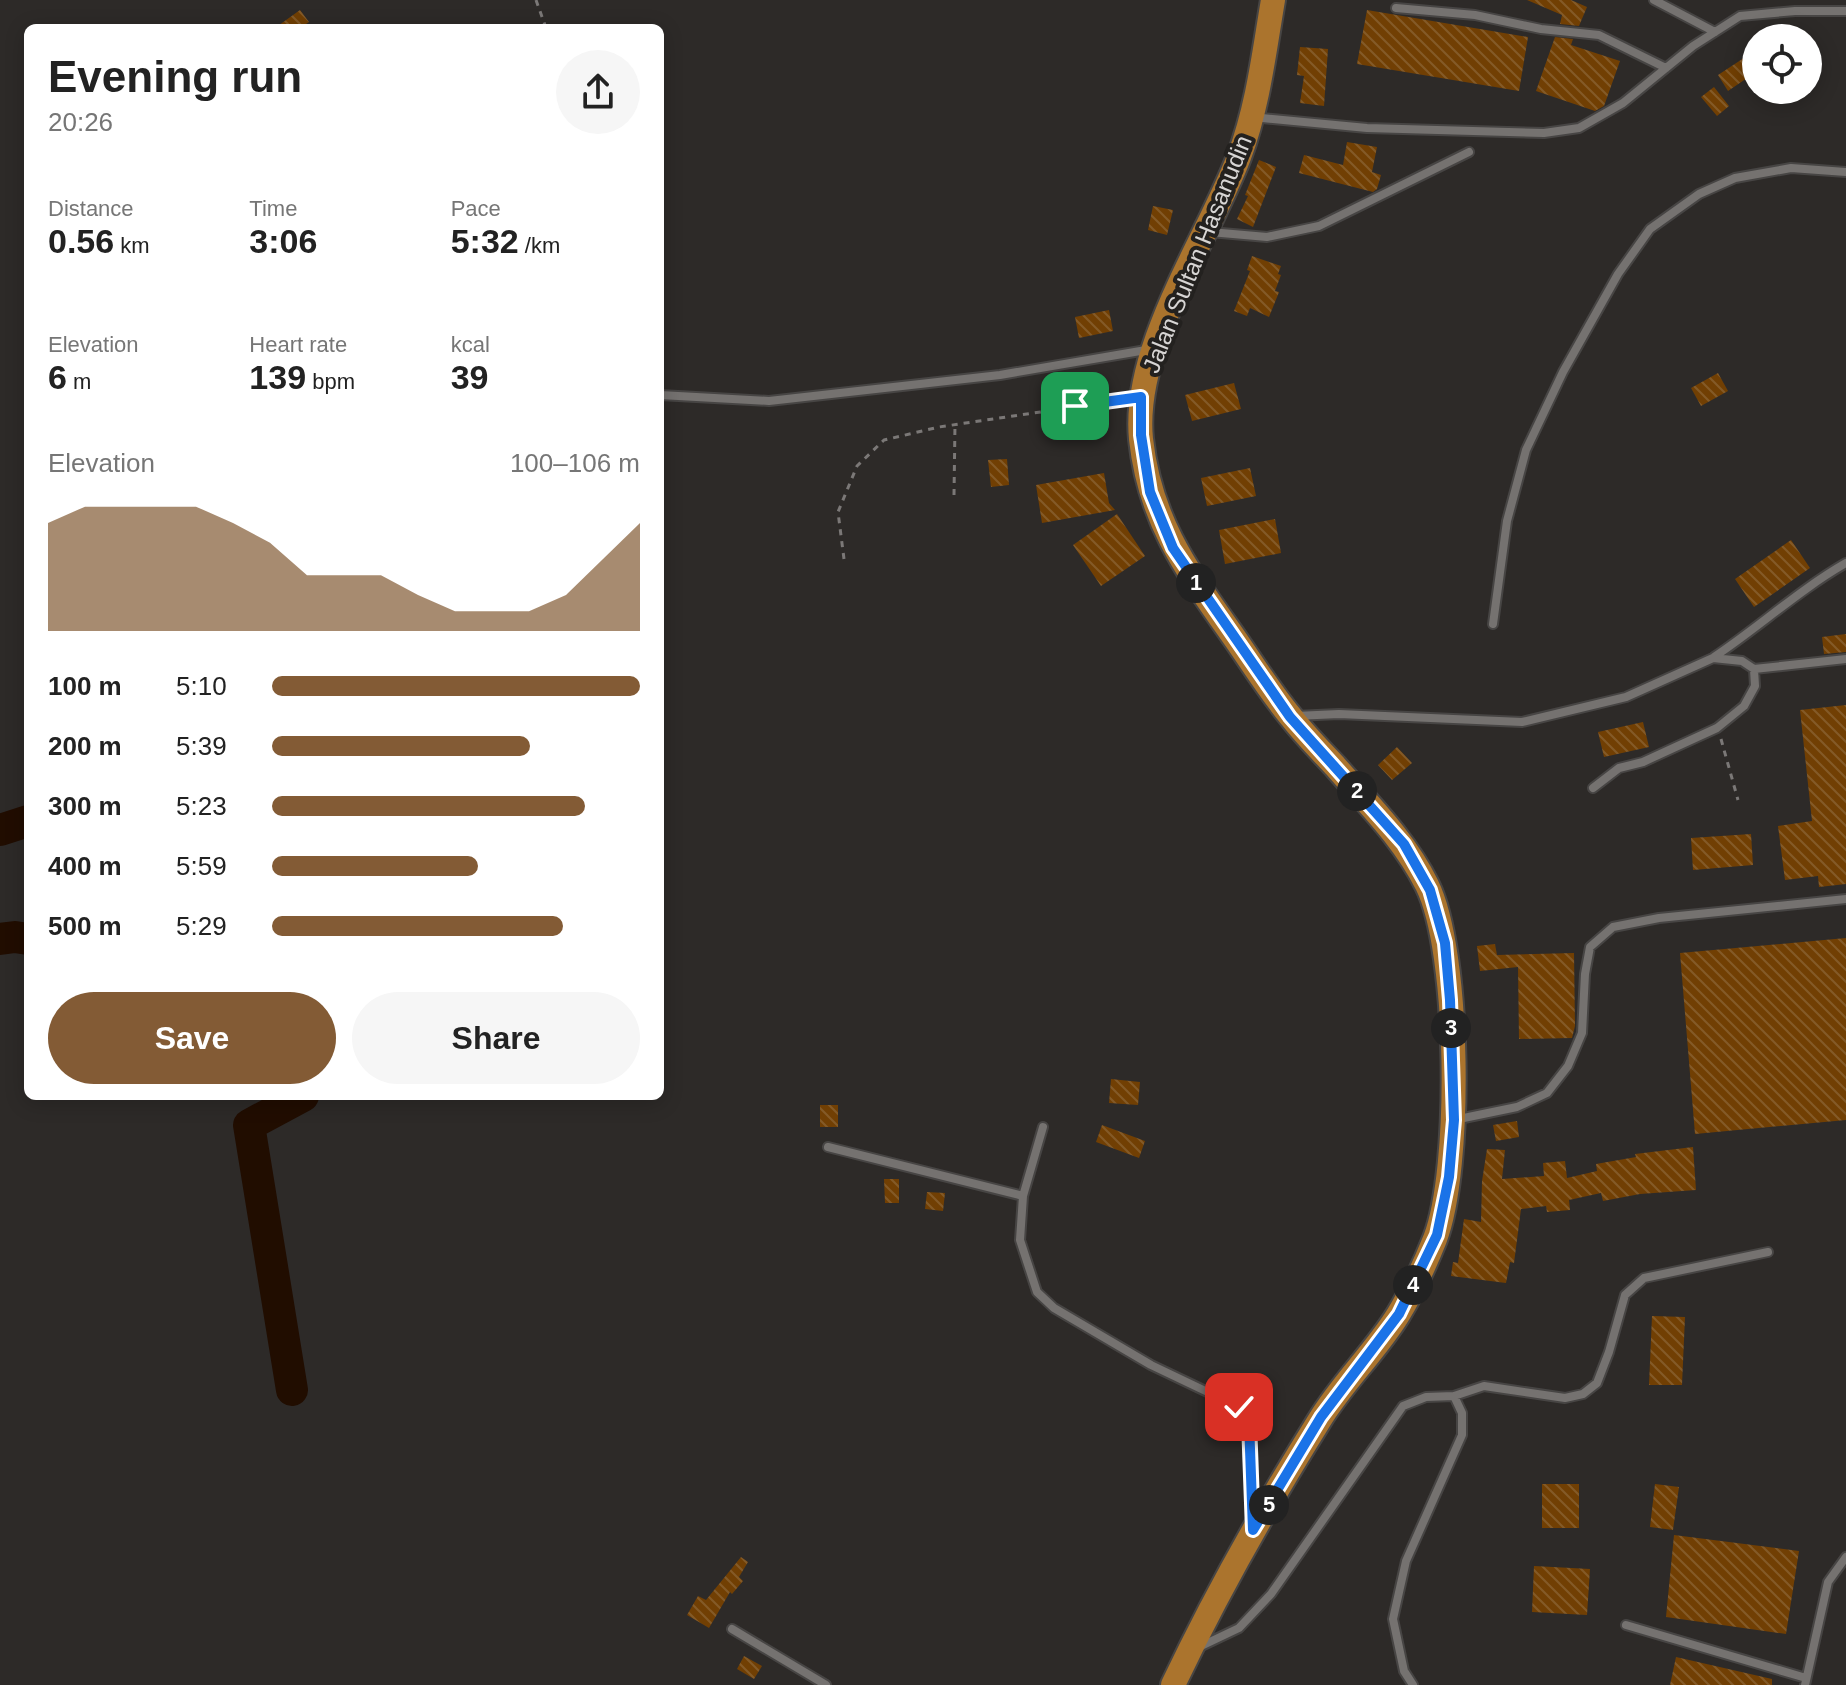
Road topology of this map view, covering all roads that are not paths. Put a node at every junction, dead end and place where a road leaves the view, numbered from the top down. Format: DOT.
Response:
graph roads {
  1 [pos="1273,0"];
  2 [pos="1654,0"];
  3 [pos="1396,8"];
  4 [pos="1846,11"];
  5 [pos="1715,32"];
  6 [pos="1666,68"];
  7 [pos="1252,117"];
  8 [pos="1469,152"];
  9 [pos="1846,172"];
  10 [pos="1205,231"];
  11 [pos="1153,349"];
  12 [pos="664,395"];
  13 [pos="1846,563"];
  14 [pos="1493,624"];
  15 [pos="1713,658"];
  16 [pos="1846,659"];
  17 [pos="1754,669"];
  18 [pos="1290,717"];
  19 [pos="1593,788"];
  20 [pos="1846,899"];
  21 [pos="1454,1120"];
  22 [pos="1043,1127"];
  23 [pos="828,1147"];
  24 [pos="1023,1196"];
  25 [pos="1768,1252"];
  26 [pos="1454,1396"];
  27 [pos="1253,1530"];
  28 [pos="1846,1557"];
  29 [pos="1626,1625"];
  30 [pos="732,1629"];
  31 [pos="1189,1651"];
  32 [pos="1806,1681"];
  33 [pos="826,1685"];
  34 [pos="1173,1685"];
  35 [pos="1413,1685"];
  1 -- 7 [label="main road, Jalan Sultan Hasanudin"];
  2 -- 5 [label="lane"];
  3 -- 6 [label="lane"];
  4 -- 5 [label="lane"];
  5 -- 6 [label="lane"];
  6 -- 7 [label="lane"];
  7 -- 10 [label="main road, Jalan Sultan Hasanudin"];
  8 -- 10 [label="lane"];
  9 -- 14 [label="lane"];
  10 -- 11 [label="main road, Jalan Sultan Hasanudin"];
  11 -- 12 [label="lane"];
  11 -- 18 [label="main road, Jalan Sultan Hasanudin"];
  13 -- 15 [label="lane"];
  15 -- 17 [label="lane"];
  15 -- 18 [label="lane"];
  16 -- 17 [label="lane"];
  17 -- 19 [label="lane"];
  18 -- 21 [label="main road, Jalan Sultan Hasanudin"];
  20 -- 21 [label="lane"];
  21 -- 27 [label="main road, Jalan Sultan Hasanudin"];
  22 -- 24 [label="lane"];
  23 -- 24 [label="lane"];
  24 -- 27 [label="lane"];
  25 -- 26 [label="lane"];
  26 -- 31 [label="lane"];
  26 -- 35 [label="lane"];
  27 -- 31 [label="main road, Jalan Sultan Hasanudin"];
  28 -- 32 [label="lane"];
  29 -- 32 [label="lane"];
  30 -- 33 [label="lane"];
  31 -- 34 [label="main road, Jalan Sultan Hasanudin"];
}
